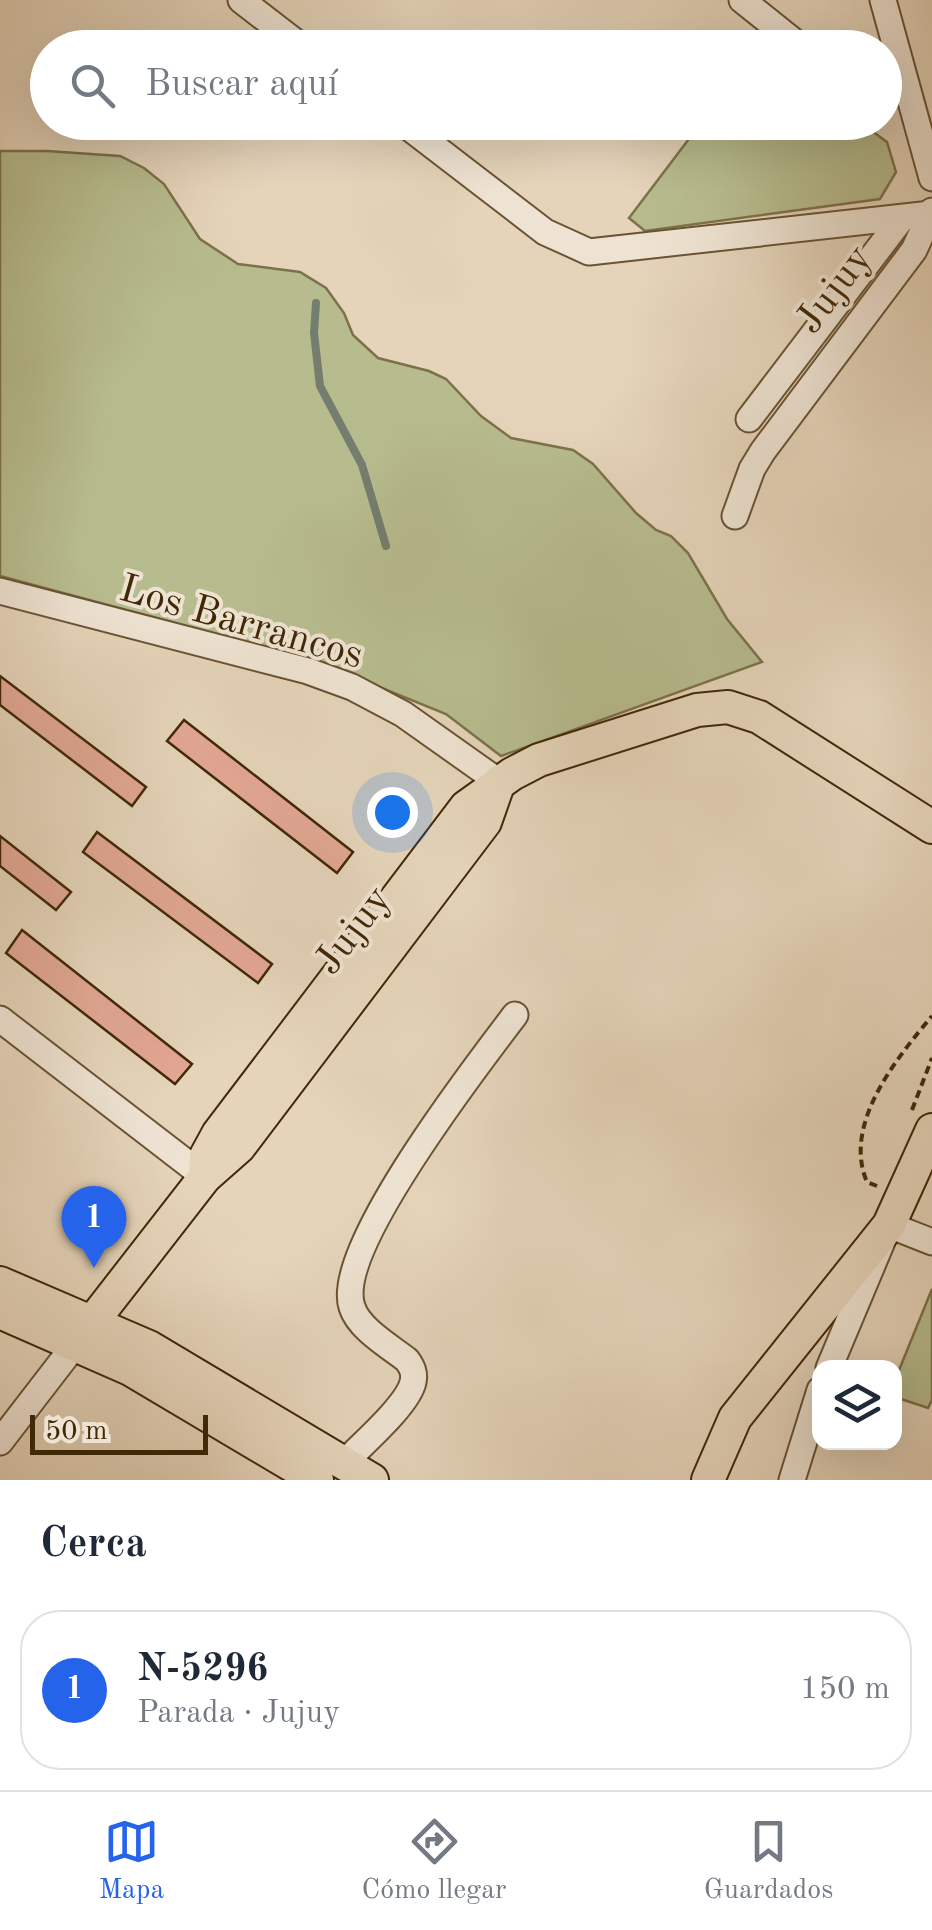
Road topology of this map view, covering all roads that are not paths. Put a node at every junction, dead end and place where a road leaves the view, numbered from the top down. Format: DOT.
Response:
graph roads {
  1 [pos="241,0"];
  2 [pos="742,0"];
  3 [pos="882,0"];
  4 [pos="280,30"];
  5 [pos="780,30"];
  6 [pos="887,30"];
  7 [pos="902,106"];
  8 [pos="425,140"];
  9 [pos="932,178"];
  10 [pos="932,213"];
  11 [pos="902,218"];
  12 [pos="749,419"];
  13 [pos="735,516"];
  14 [pos="0,591"];
  15 [pos="499,782"];
  16 [pos="932,828"];
  17 [pos="515,1015"];
  18 [pos="0,1019"];
  19 [pos="919,1128"];
  20 [pos="205,1177"];
  21 [pos="889,1225"];
  22 [pos="932,1242"];
  23 [pos="0,1283"];
  24 [pos="0,1312"];
  25 [pos="84,1333"];
  26 [pos="832,1360"];
  27 [pos="812,1416"];
  28 [pos="0,1442"];
  29 [pos="330,1472"];
  30 [pos="372,1480"];
  31 [pos="708,1480"];
  32 [pos="792,1480"];
  1 -- 4 [label="street"];
  2 -- 5 [label="street"];
  3 -- 6 [label="street"];
  7 -- 9 [label="street"];
  8 -- 11 [label="street"];
  10 -- 11 [label="street"];
  10 -- 13 [label="street, Jujuy"];
  11 -- 12 [label="street"];
  14 -- 15 [label="street, Los Barrancos"];
  15 -- 16 [label="main road, Jujuy"];
  15 -- 20 [label="main road, Jujuy"];
  17 -- 29 [label="street"];
  18 -- 20 [label="street"];
  19 -- 21 [label="main road"];
  20 -- 25 [label="main road, Jujuy"];
  21 -- 22 [label="street"];
  21 -- 26 [label="street"];
  21 -- 31 [label="main road"];
  23 -- 25 [label="main road"];
  24 -- 25 [label="main road"];
  25 -- 28 [label="street, Jujuy"];
  25 -- 29 [label="main road"];
  27 -- 32 [label="street"];
  29 -- 30 [label="main road"];
}
